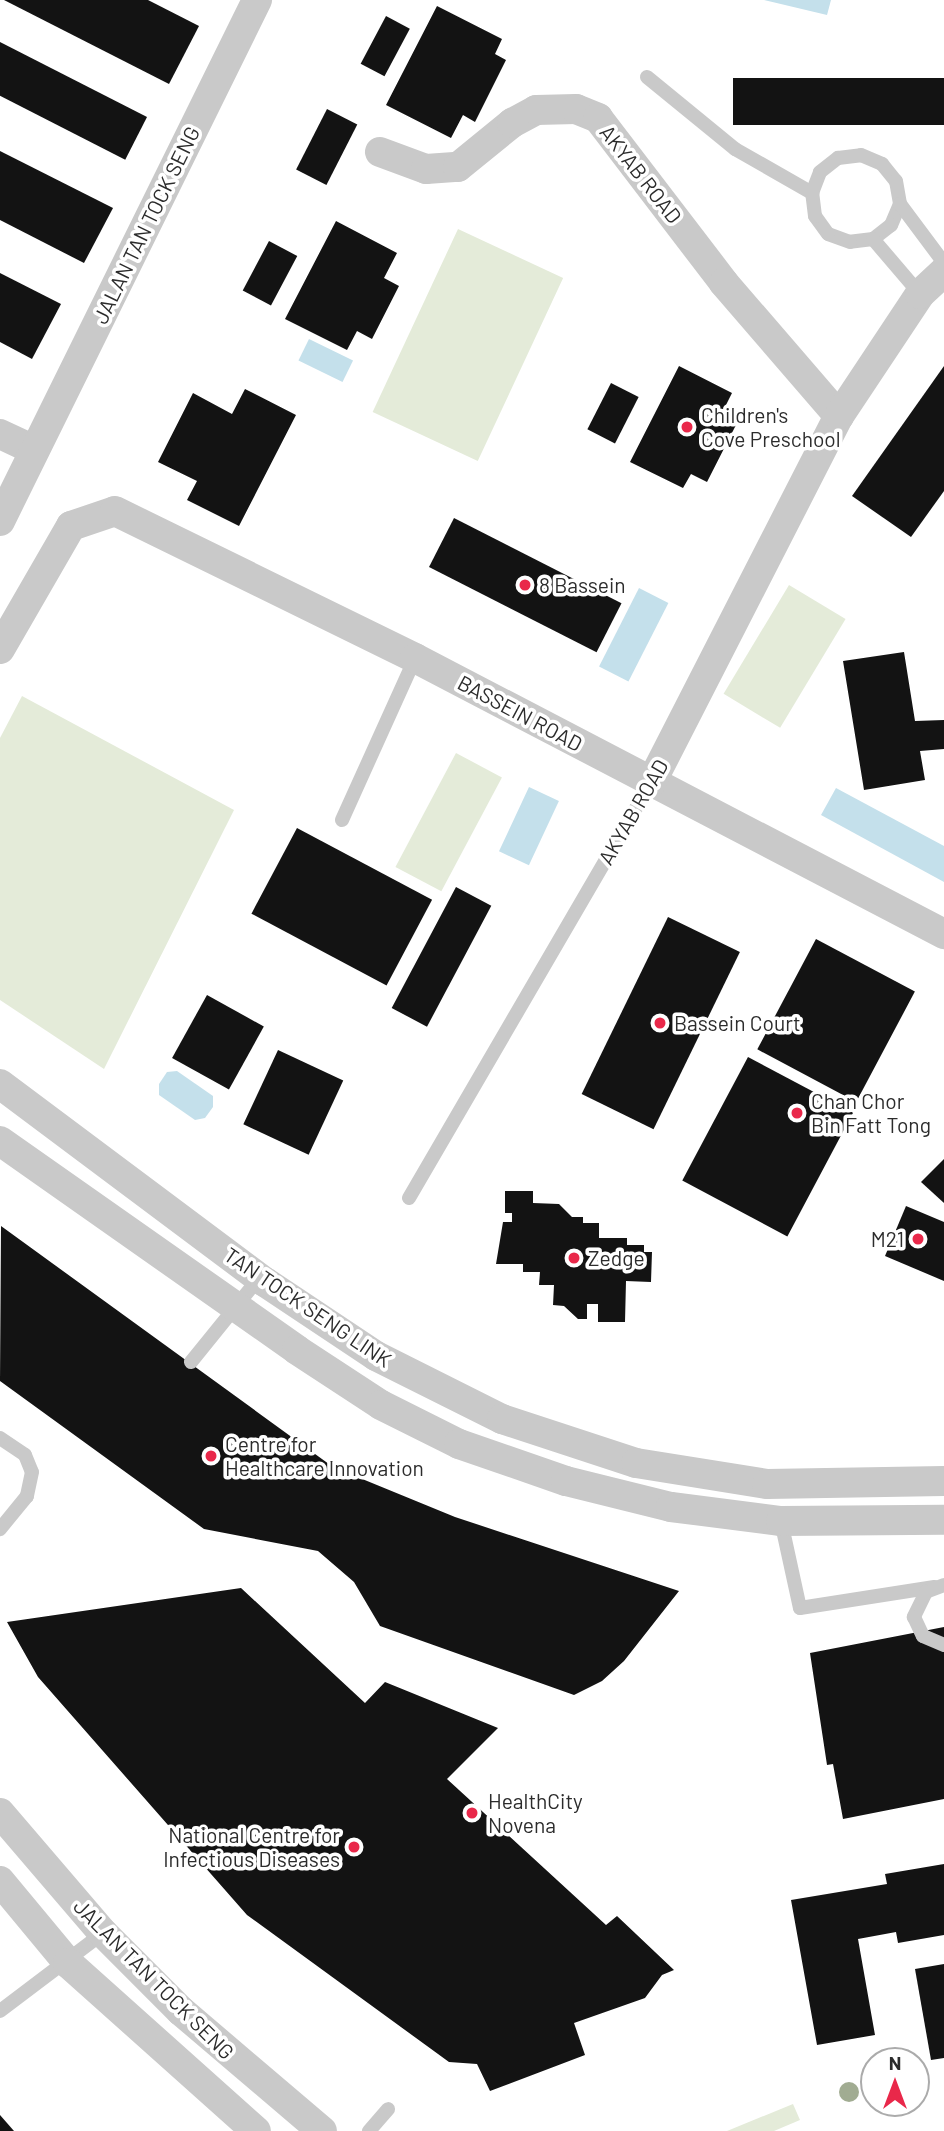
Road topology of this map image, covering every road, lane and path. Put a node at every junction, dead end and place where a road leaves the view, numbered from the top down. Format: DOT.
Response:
graph roads {
  1 [pos="257,0"];
  2 [pos="647,77"];
  3 [pos="380,152"];
  4 [pos="812,193"];
  5 [pos="900,204"];
  6 [pos="873,239"];
  7 [pos="944,263"];
  8 [pos="944,272"];
  9 [pos="920,294"];
  10 [pos="839,416"];
  11 [pos="0,434"];
  12 [pos="34,450"];
  13 [pos="0,521"];
  14 [pos="0,649"];
  15 [pos="415,657"];
  16 [pos="651,783"];
  17 [pos="342,820"];
  18 [pos="944,934"];
  19 [pos="0,1084"];
  20 [pos="0,1141"];
  21 [pos="409,1198"];
  22 [pos="258,1278"];
  23 [pos="236,1306"];
  24 [pos="191,1362"];
  25 [pos="0,1438"];
  26 [pos="944,1481"];
  27 [pos="944,1520"];
  28 [pos="781,1521"];
  29 [pos="0,1529"];
  30 [pos="939,1586"];
  31 [pos="944,1645"];
  32 [pos="0,1813"];
  33 [pos="0,1881"];
  34 [pos="103,1933"];
  35 [pos="68,1963"];
  36 [pos="3,2005"];
  37 [pos="388,2109"];
  38 [pos="256,2131"];
  39 [pos="322,2131"];
  40 [pos="369,2131"];
  1 -- 12 [label="street, JALAN TAN TOCK SENG"];
  2 -- 4 [label="lane"];
  3 -- 10 [label="street, AKYAB ROAD"];
  4 -- 5 [label="lane"];
  4 -- 6 [label="lane"];
  5 -- 6 [label="lane"];
  5 -- 7 [label="lane"];
  6 -- 9 [label="lane"];
  8 -- 9 [label="street, AKYAB ROAD"];
  9 -- 10 [label="street, AKYAB ROAD"];
  10 -- 16 [label="street, AKYAB ROAD"];
  11 -- 12 [label="street"];
  12 -- 13 [label="street, JALAN TAN TOCK SENG"];
  14 -- 15 [label="street, BASSEIN ROAD"];
  15 -- 16 [label="street, BASSEIN ROAD"];
  15 -- 17 [label="lane"];
  16 -- 18 [label="street, BASSEIN ROAD"];
  16 -- 21 [label="lane, AKYAB ROAD"];
  19 -- 22 [label="street, TAN TOCK SENG LINK"];
  20 -- 23 [label="street, TAN TOCK SENG LINK"];
  22 -- 23 [label="lane"];
  22 -- 26 [label="street, TAN TOCK SENG LINK"];
  23 -- 24 [label="lane"];
  23 -- 28 [label="street, TAN TOCK SENG LINK"];
  25 -- 29 [label="lane"];
  27 -- 28 [label="street, TAN TOCK SENG LINK"];
  28 -- 30 [label="lane"];
  30 -- 31 [label="lane"];
  32 -- 34 [label="street, JALAN TAN TOCK SENG"];
  33 -- 35 [label="street, JALAN TAN TOCK SENG"];
  34 -- 35 [label="lane"];
  34 -- 39 [label="street, JALAN TAN TOCK SENG"];
  35 -- 36 [label="lane"];
  35 -- 38 [label="street, JALAN TAN TOCK SENG"];
  37 -- 40 [label="lane"];
}
